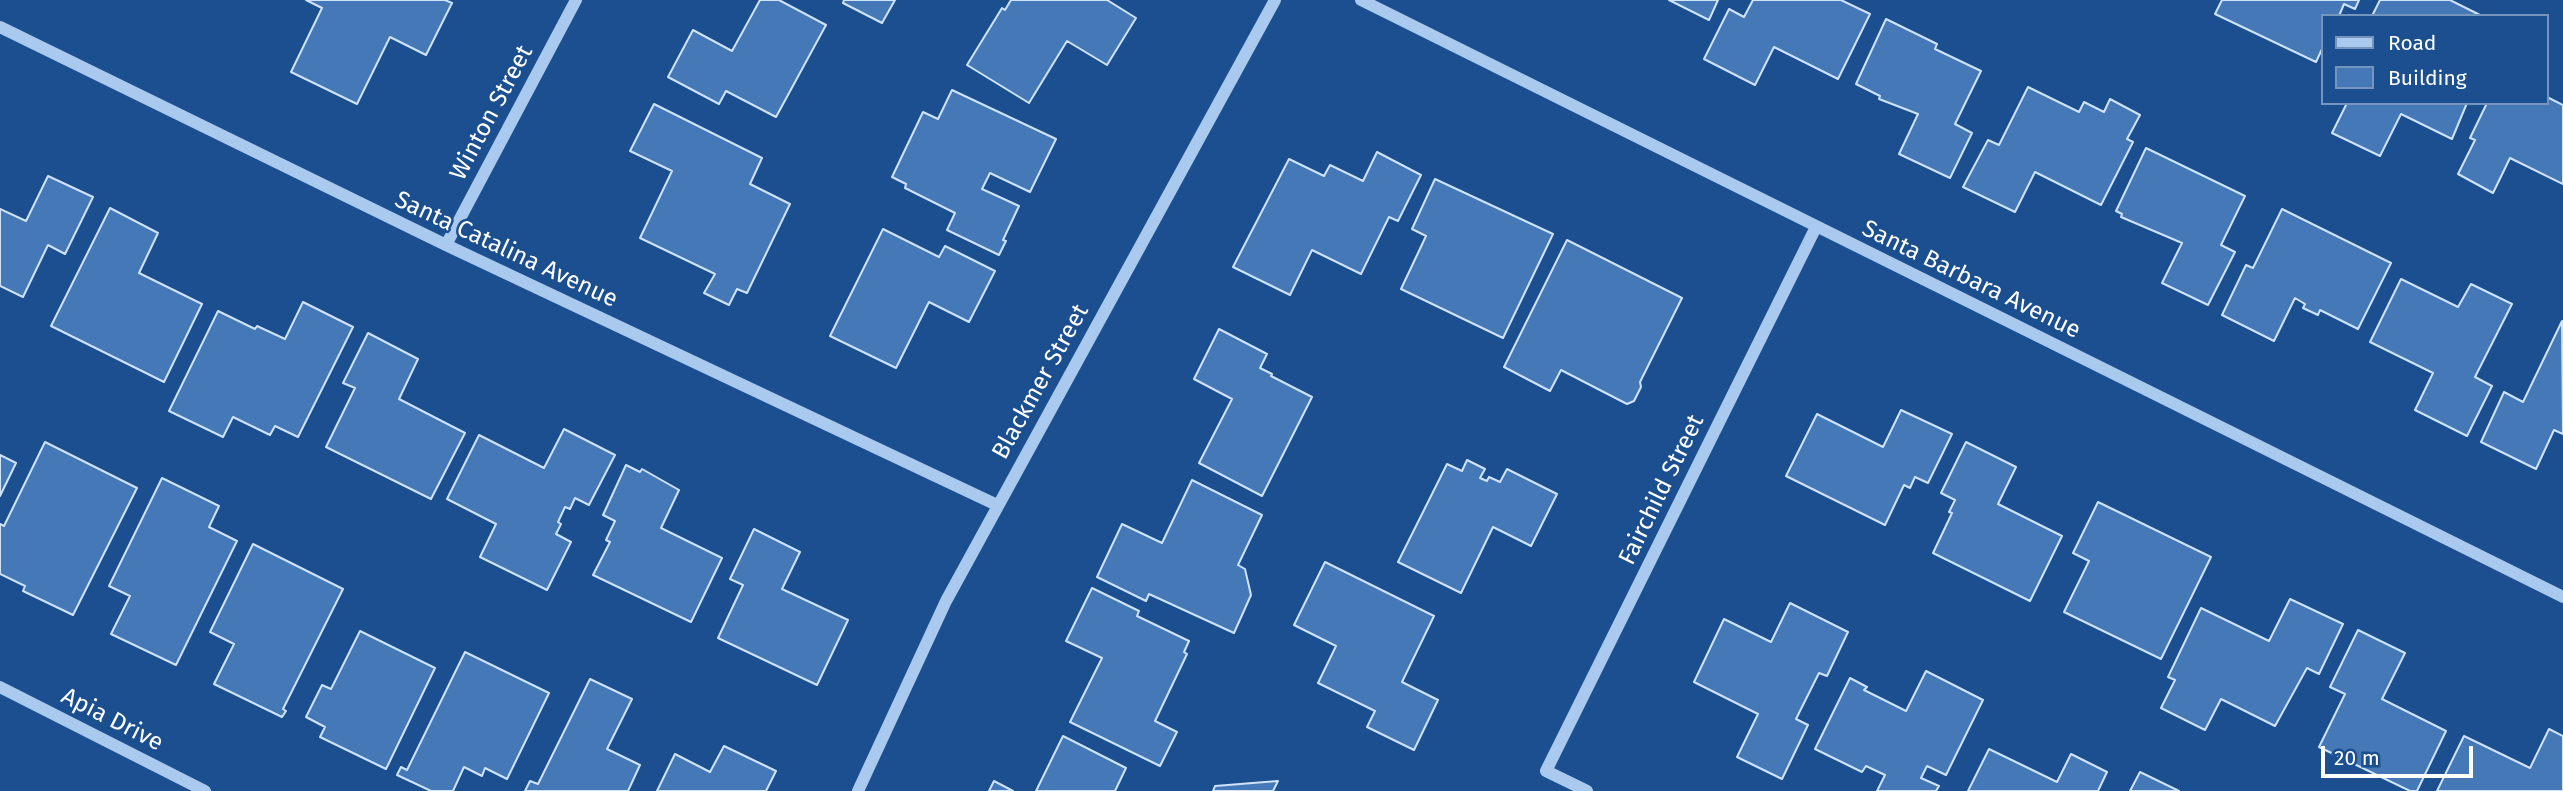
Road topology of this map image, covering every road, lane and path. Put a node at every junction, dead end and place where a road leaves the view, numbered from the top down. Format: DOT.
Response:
graph roads {
  1 [pos="576,0"];
  2 [pos="1275,0"];
  3 [pos="1361,0"];
  4 [pos="0,27"];
  5 [pos="1816,227"];
  6 [pos="446,245"];
  7 [pos="997,505"];
  8 [pos="2563,597"];
  9 [pos="0,687"];
  10 [pos="205,791"];
  11 [pos="858,791"];
  12 [pos="1587,791"];
  1 -- 6 [label="street, Winton Street"];
  2 -- 7 [label="street, Blackmer Street"];
  3 -- 5 [label="street, Santa Barbara Avenue"];
  4 -- 6 [label="street, Santa Catalina Avenue"];
  5 -- 8 [label="street, Santa Barbara Avenue"];
  5 -- 12 [label="street, Fairchild Street"];
  6 -- 7 [label="street, Santa Catalina Avenue"];
  7 -- 11 [label="street, Blackmer Street"];
  9 -- 10 [label="street, Apia Drive"];
}
